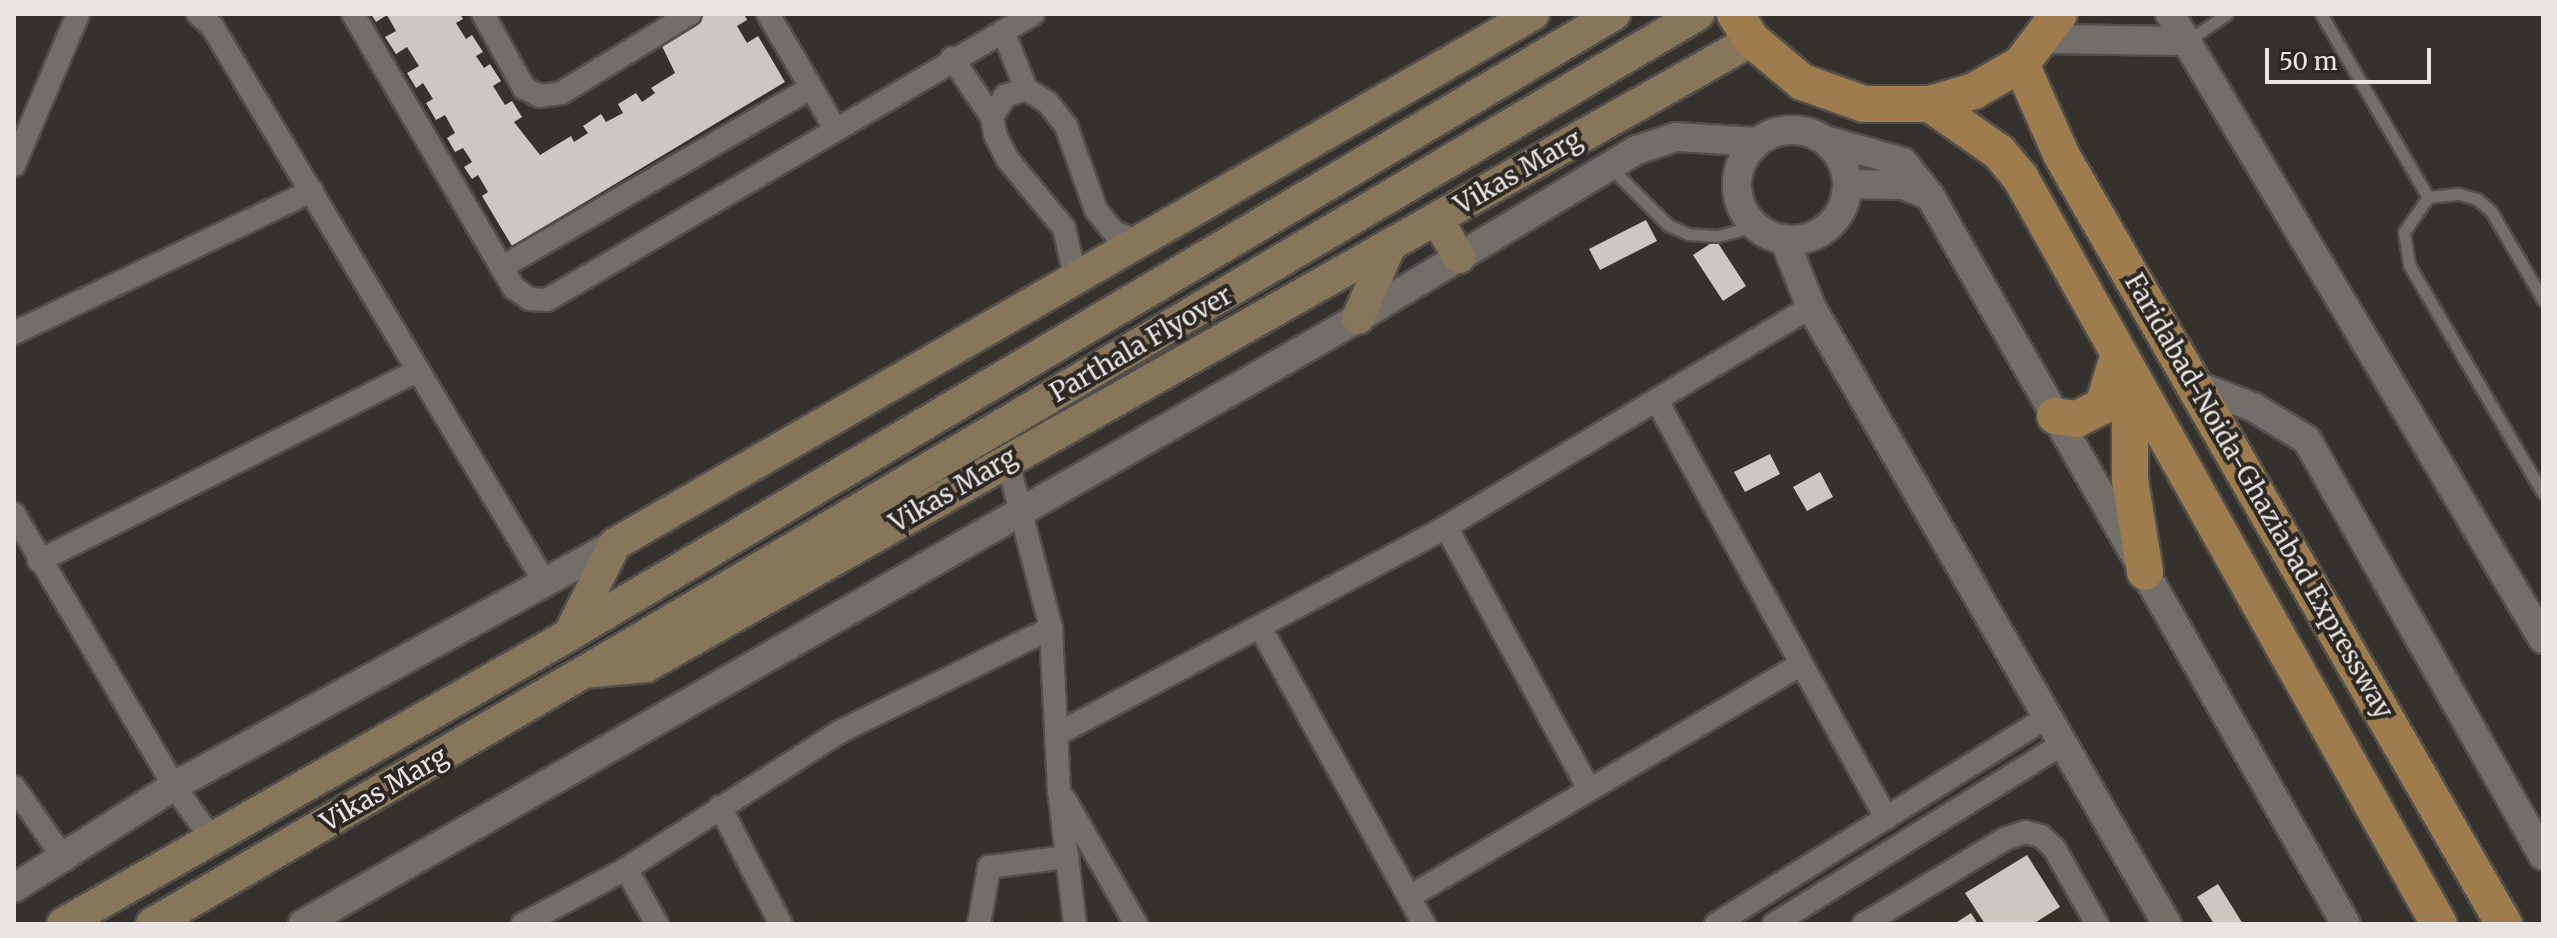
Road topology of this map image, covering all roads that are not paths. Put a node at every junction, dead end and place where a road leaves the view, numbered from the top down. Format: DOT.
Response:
graph roads {
  1 [pos="78,14"];
  2 [pos="198,14"];
  3 [pos="353,14"];
  4 [pos="483,14"];
  5 [pos="690,14"];
  6 [pos="768,14"];
  7 [pos="1033,14"];
  8 [pos="1533,14"];
  9 [pos="1614,14"];
  10 [pos="1698,14"];
  11 [pos="2170,14"];
  12 [pos="2227,14"];
  13 [pos="2321,14"];
  14 [pos="1743,27"];
  15 [pos="1003,31"];
  16 [pos="2041,39"];
  17 [pos="2187,41"];
  18 [pos="952,58"];
  19 [pos="811,88"];
  20 [pos="1026,89"];
  21 [pos="1930,104"];
  22 [pos="992,117"];
  23 [pos="835,128"];
  24 [pos="1825,140"];
  25 [pos="1757,142"];
  26 [pos="14,165"];
  27 [pos="1610,167"];
  28 [pos="1848,184"];
  29 [pos="312,191"];
  30 [pos="1930,196"];
  31 [pos="2428,197"];
  32 [pos="1437,219"];
  33 [pos="1756,226"];
  34 [pos="1119,231"];
  35 [pos="1784,239"];
  36 [pos="1390,245"];
  37 [pos="1459,257"];
  38 [pos="1073,259"];
  39 [pos="502,267"];
  40 [pos="2543,300"];
  41 [pos="1811,307"];
  42 [pos="1358,318"];
  43 [pos="14,333"];
  44 [pos="2125,364"];
  45 [pos="418,370"];
  46 [pos="2198,386"];
  47 [pos="1657,401"];
  48 [pos="2055,416"];
  49 [pos="1007,459"];
  50 [pos="2543,493"];
  51 [pos="1024,509"];
  52 [pos="14,514"];
  53 [pos="1446,527"];
  54 [pos="615,544"];
  55 [pos="39,561"];
  56 [pos="2145,572"];
  57 [pos="546,584"];
  58 [pos="1260,627"];
  59 [pos="1051,628"];
  60 [pos="569,635"];
  61 [pos="2543,639"];
  62 [pos="1801,664"];
  63 [pos="584,672"];
  64 [pos="2047,717"];
  65 [pos="1059,733"];
  66 [pos="2064,743"];
  67 [pos="174,786"];
  68 [pos="14,787"];
  69 [pos="1589,789"];
  70 [pos="1059,790"];
  71 [pos="720,807"];
  72 [pos="1886,818"];
  73 [pos="212,839"];
  74 [pos="2543,856"];
  75 [pos="1067,857"];
  76 [pos="65,860"];
  77 [pos="626,869"];
  78 [pos="14,888"];
  79 [pos="1409,897"];
  80 [pos="1870,923"];
  81 [pos="63,924"];
  82 [pos="152,924"];
  83 [pos="303,924"];
  84 [pos="523,924"];
  85 [pos="657,924"];
  86 [pos="781,924"];
  87 [pos="979,924"];
  88 [pos="1075,924"];
  89 [pos="1136,924"];
  90 [pos="1424,924"];
  91 [pos="1716,924"];
  92 [pos="1774,924"];
  93 [pos="2097,924"];
  94 [pos="2167,924"];
  95 [pos="2346,924"];
  96 [pos="2439,924"];
  97 [pos="2504,924"];
  1 -- 26 [label="street"];
  2 -- 29 [label="street"];
  3 -- 39 [label="street"];
  4 -- 5 [label="street"];
  6 -- 19 [label="street"];
  7 -- 15 [label="street"];
  8 -- 34 [label="main road"];
  9 -- 60 [label="main road, Parthala Flyover"];
  10 -- 63 [label="main road, Parthala Flyover"];
  11 -- 17 [label="street"];
  12 -- 17 [label="lane"];
  13 -- 31 [label="lane"];
  14 -- 21 [label="main road"];
  14 -- 32 [label="main road, Vikas Marg"];
  15 -- 18 [label="street"];
  15 -- 20 [label="street"];
  16 -- 17 [label="street"];
  16 -- 21 [label="main road"];
  16 -- 46 [label="main road, Faridabad-Noida-Ghaziabad Expressway"];
  17 -- 61 [label="street"];
  18 -- 22 [label="street"];
  18 -- 23 [label="street"];
  19 -- 23 [label="street"];
  19 -- 39 [label="street"];
  20 -- 22 [label="street"];
  20 -- 34 [label="street"];
  21 -- 44 [label="main road, Faridabad-Noida-Ghaziabad Expressway"];
  22 -- 38 [label="street"];
  23 -- 39 [label="street"];
  24 -- 25 [label="street"];
  24 -- 28 [label="street"];
  24 -- 30 [label="street"];
  25 -- 27 [label="street"];
  25 -- 33 [label="street"];
  27 -- 33 [label="lane"];
  27 -- 37 [label="street"];
  28 -- 30 [label="street"];
  28 -- 35 [label="street"];
  29 -- 43 [label="street"];
  29 -- 45 [label="street"];
  30 -- 48 [label="street"];
  31 -- 40 [label="lane"];
  31 -- 50 [label="lane"];
  32 -- 36 [label="main road, Vikas Marg"];
  32 -- 37 [label="main road"];
  33 -- 35 [label="street"];
  34 -- 38 [label="main road"];
  34 -- 38 [label="street"];
  35 -- 41 [label="street"];
  36 -- 42 [label="main road"];
  36 -- 49 [label="main road, Vikas Marg"];
  37 -- 42 [label="street"];
  38 -- 54 [label="main road"];
  41 -- 47 [label="street"];
  41 -- 64 [label="street"];
  42 -- 51 [label="street"];
  44 -- 48 [label="main road"];
  44 -- 56 [label="main road"];
  44 -- 96 [label="main road, Faridabad-Noida-Ghaziabad Expressway"];
  45 -- 55 [label="street"];
  45 -- 57 [label="street"];
  46 -- 74 [label="street"];
  46 -- 97 [label="main road, Faridabad-Noida-Ghaziabad Expressway"];
  47 -- 53 [label="street"];
  47 -- 62 [label="street"];
  48 -- 56 [label="street"];
  49 -- 51 [label="street"];
  49 -- 63 [label="main road, Vikas Marg"];
  51 -- 59 [label="street"];
  51 -- 83 [label="street"];
  52 -- 55 [label="street"];
  53 -- 58 [label="street"];
  53 -- 69 [label="street"];
  54 -- 57 [label="street"];
  54 -- 60 [label="main road"];
  55 -- 67 [label="street"];
  56 -- 95 [label="street"];
  57 -- 67 [label="street"];
  58 -- 65 [label="street"];
  58 -- 79 [label="street"];
  59 -- 65 [label="street"];
  59 -- 71 [label="street"];
  60 -- 73 [label="main road, Vikas Marg"];
  62 -- 69 [label="street"];
  62 -- 72 [label="street"];
  63 -- 82 [label="main road, Vikas Marg"];
  64 -- 66 [label="street"];
  64 -- 72 [label="street"];
  65 -- 70 [label="street"];
  66 -- 92 [label="street"];
  66 -- 94 [label="street"];
  67 -- 73 [label="street"];
  67 -- 76 [label="street"];
  68 -- 76 [label="street"];
  69 -- 79 [label="street"];
  70 -- 75 [label="street"];
  70 -- 89 [label="street"];
  71 -- 77 [label="street"];
  71 -- 86 [label="street"];
  72 -- 91 [label="street"];
  73 -- 81 [label="main road, Vikas Marg"];
  75 -- 87 [label="street"];
  75 -- 88 [label="street"];
  76 -- 78 [label="street"];
  77 -- 84 [label="street"];
  77 -- 85 [label="street"];
  79 -- 90 [label="street"];
  80 -- 93 [label="street"];
}
